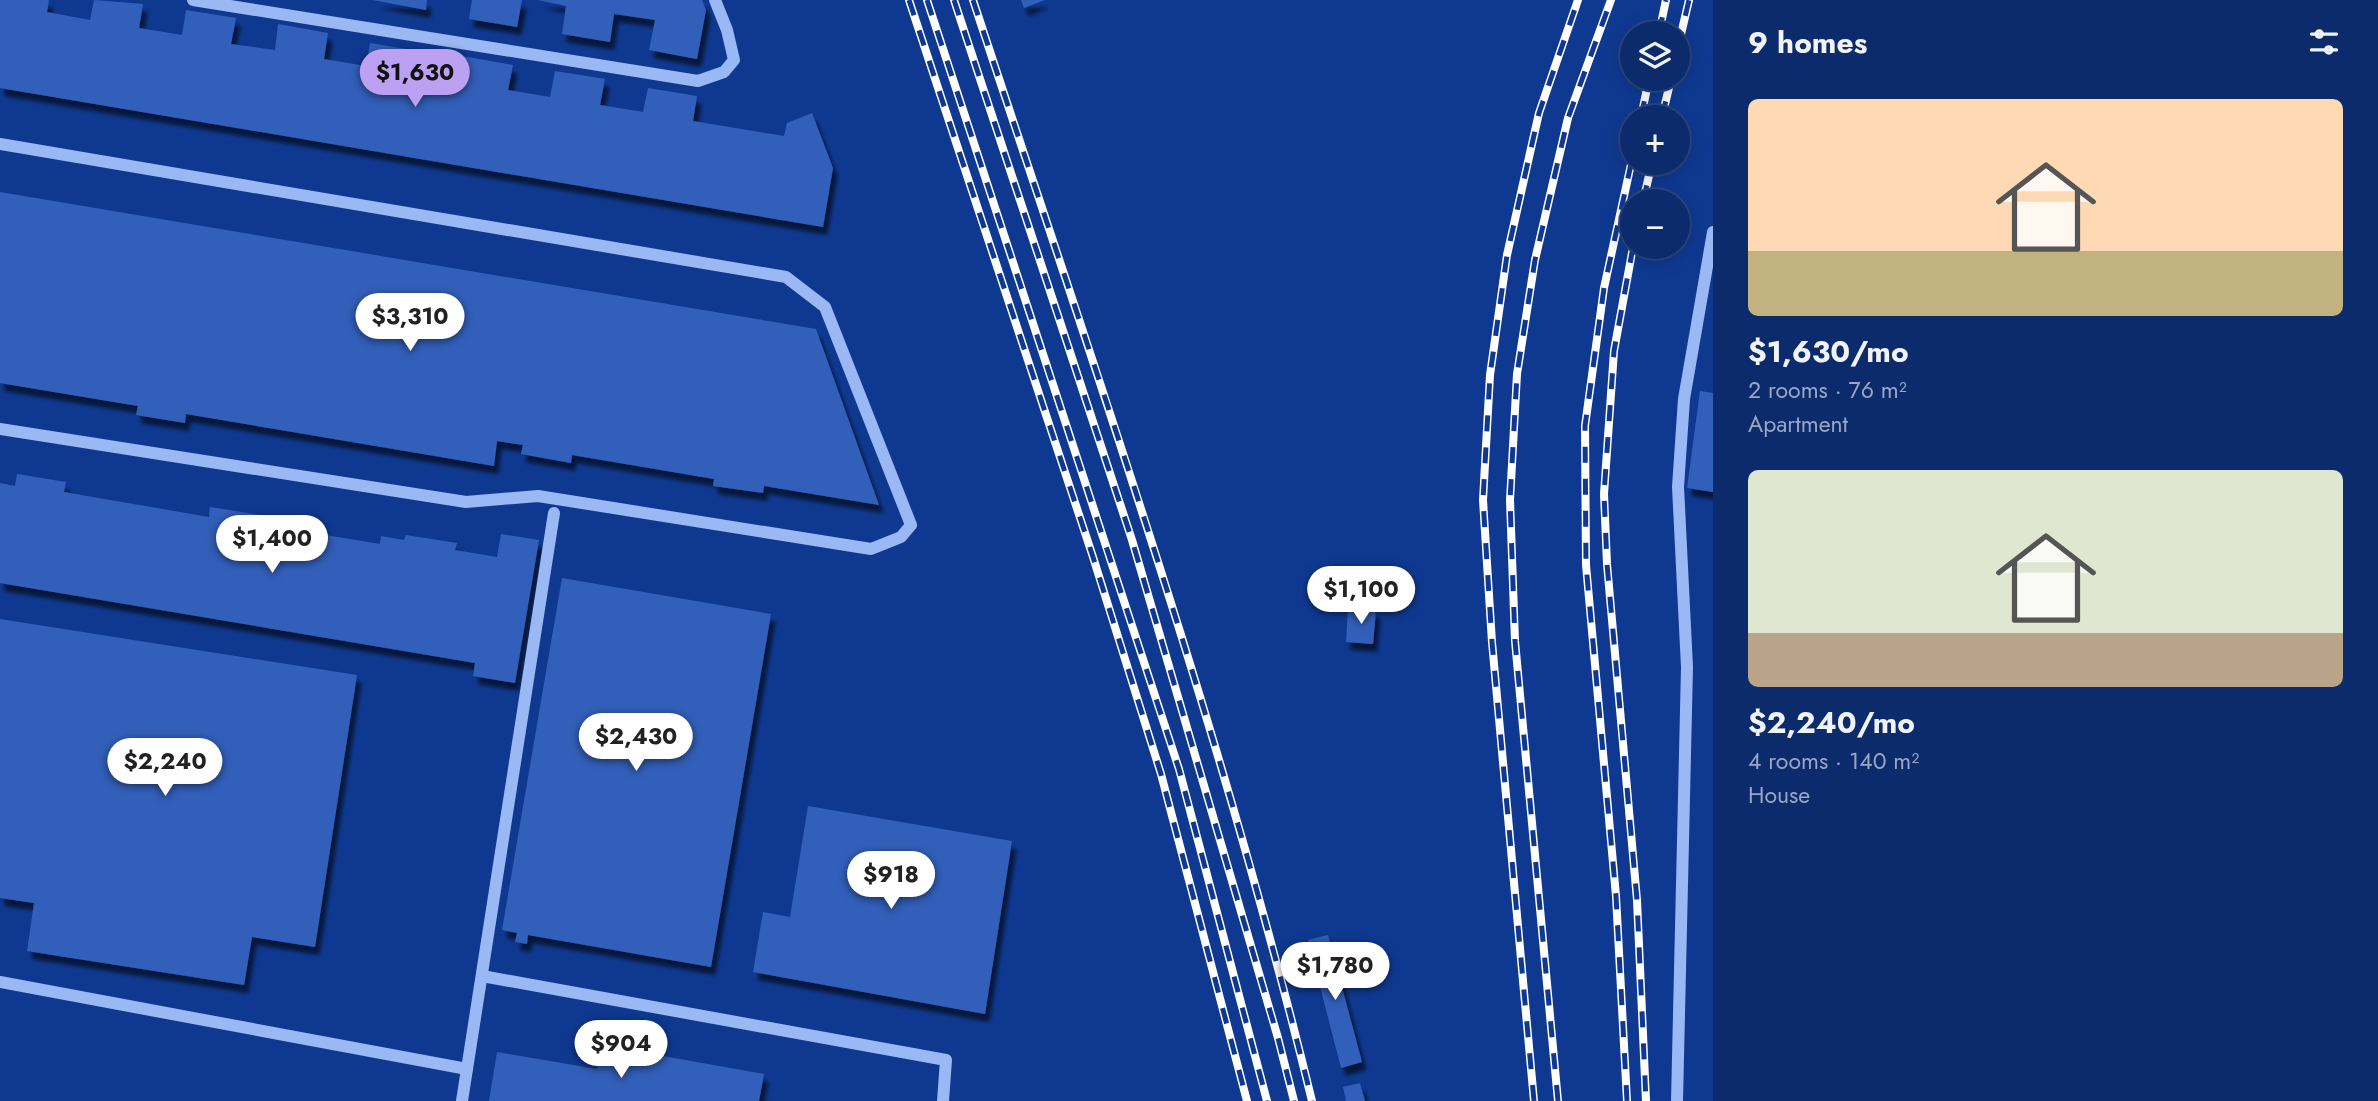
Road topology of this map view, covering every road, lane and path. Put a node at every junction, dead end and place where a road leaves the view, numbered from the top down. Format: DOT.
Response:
graph roads {
  1 [pos="193,0"];
  2 [pos="715,0"];
  3 [pos="0,144"];
  4 [pos="1713,232"];
  5 [pos="0,429"];
  6 [pos="554,513"];
  7 [pos="482,976"];
  8 [pos="0,982"];
  9 [pos="467,1069"];
  10 [pos="462,1101"];
  11 [pos="943,1101"];
  12 [pos="1678,1101"];
  1 -- 2 [label="lane"];
  3 -- 5 [label="lane"];
  4 -- 12 [label="lane"];
  6 -- 7 [label="lane"];
  7 -- 9 [label="lane"];
  7 -- 11 [label="lane"];
  8 -- 9 [label="lane"];
  9 -- 10 [label="lane"];
}
